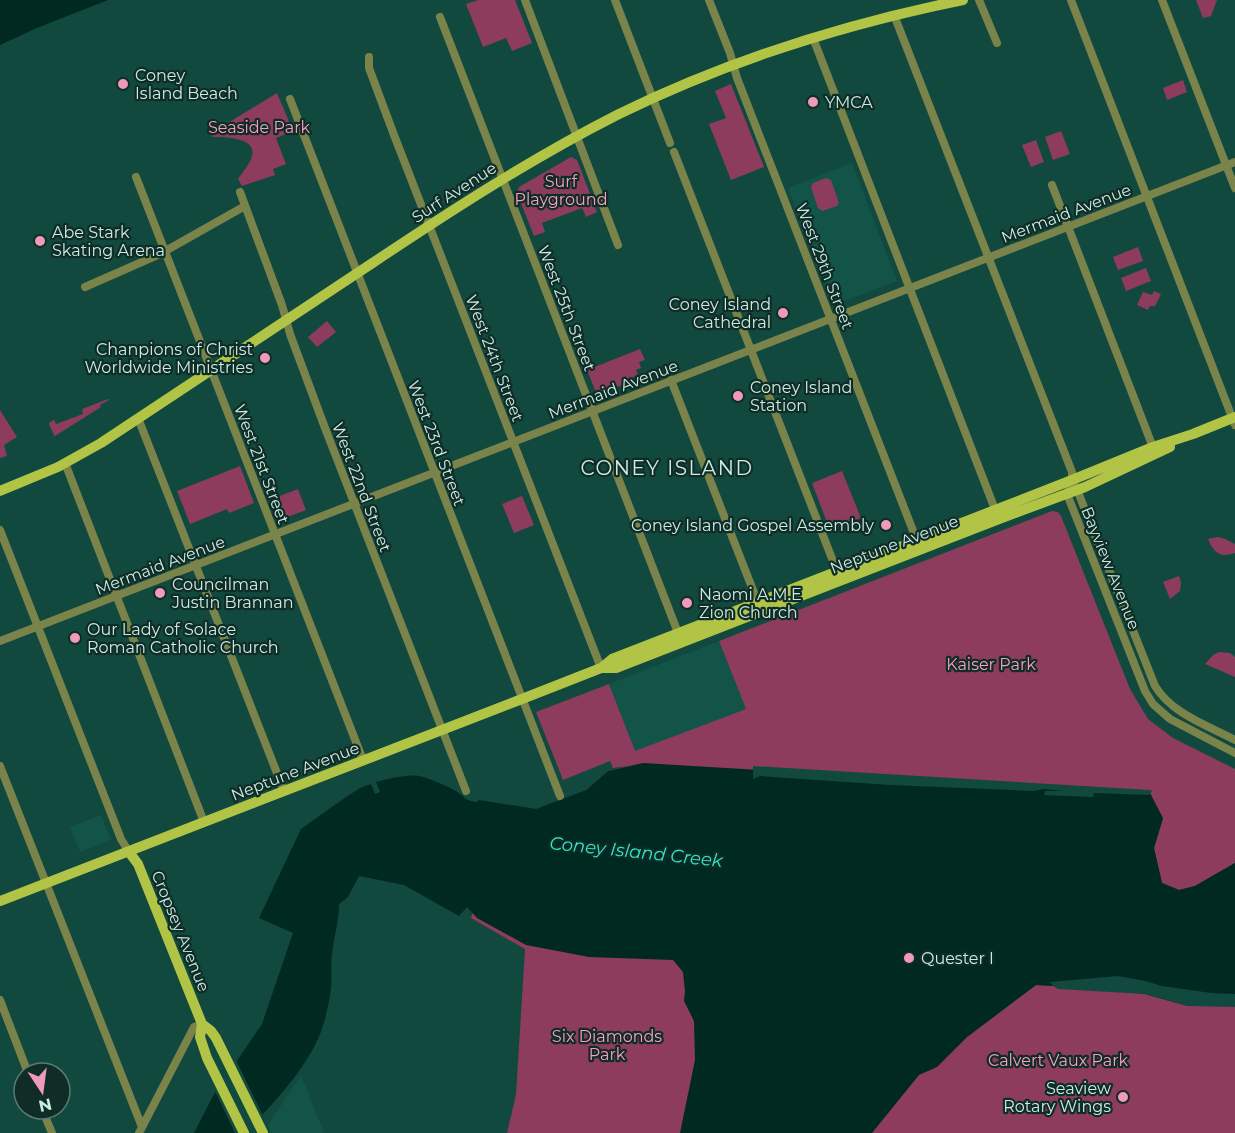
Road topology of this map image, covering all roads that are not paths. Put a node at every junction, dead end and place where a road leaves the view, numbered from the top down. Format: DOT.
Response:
graph roads {
  1 [pos="525,0"];
  2 [pos="615,0"];
  3 [pos="710,0"];
  4 [pos="963,0"];
  5 [pos="979,0"];
  6 [pos="1071,0"];
  7 [pos="1162,0"];
  8 [pos="894,15"];
  9 [pos="440,17"];
  10 [pos="813,38"];
  11 [pos="996,43"];
  12 [pos="369,57"];
  13 [pos="733,66"];
  14 [pos="290,99"];
  15 [pos="653,99"];
  16 [pos="577,136"];
  17 [pos="670,143"];
  18 [pos="674,152"];
  19 [pos="1235,162"];
  20 [pos="1226,165"];
  21 [pos="136,177"];
  22 [pos="502,178"];
  23 [pos="1052,185"];
  24 [pos="1235,188"];
  25 [pos="240,192"];
  26 [pos="1147,196"];
  27 [pos="245,206"];
  28 [pos="429,225"];
  29 [pos="1068,226"];
  30 [pos="618,245"];
  31 [pos="165,251"];
  32 [pos="989,257"];
  33 [pos="356,273"];
  34 [pos="85,287"];
  35 [pos="909,288"];
  36 [pos="830,319"];
  37 [pos="286,321"];
  38 [pos="751,350"];
  39 [pos="211,369"];
  40 [pos="671,380"];
  41 [pos="592,411"];
  42 [pos="138,418"];
  43 [pos="1234,420"];
  44 [pos="513,442"];
  45 [pos="1154,451"];
  46 [pos="64,463"];
  47 [pos="434,472"];
  48 [pos="1072,488"];
  49 [pos="0,491"];
  50 [pos="354,504"];
  51 [pos="997,514"];
  52 [pos="0,530"];
  53 [pos="275,534"];
  54 [pos="917,541"];
  55 [pos="196,565"];
  56 [pos="839,576"];
  57 [pos="117,596"];
  58 [pos="758,603"];
  59 [pos="38,627"];
  60 [pos="680,638"];
  61 [pos="0,641"];
  62 [pos="601,668"];
  63 [pos="522,699"];
  64 [pos="443,730"];
  65 [pos="1235,740"];
  66 [pos="1235,753"];
  67 [pos="363,760"];
  68 [pos="0,766"];
  69 [pos="466,790"];
  70 [pos="284,791"];
  71 [pos="560,796"];
  72 [pos="204,822"];
  73 [pos="129,852"];
  74 [pos="45,884"];
  75 [pos="0,901"];
  76 [pos="0,1000"];
  77 [pos="202,1024"];
  78 [pos="23,1061"];
  79 [pos="140,1130"];
  80 [pos="262,1132"];
  81 [pos="244,1133"];
  1 -- 16 [label="street"];
  2 -- 15 [label="street"];
  3 -- 13 [label="street, West 29th Street"];
  4 -- 8 [label="main road, Surf Avenue"];
  5 -- 11 [label="street"];
  6 -- 26 [label="street"];
  7 -- 20 [label="street"];
  8 -- 10 [label="main road, Surf Avenue"];
  8 -- 32 [label="street"];
  9 -- 22 [label="street, West 25th Street"];
  10 -- 13 [label="main road, Surf Avenue"];
  10 -- 35 [label="street"];
  12 -- 28 [label="street, West 24th Street"];
  13 -- 15 [label="main road, Surf Avenue"];
  13 -- 36 [label="street, West 29th Street"];
  14 -- 33 [label="street, West 23rd Street"];
  15 -- 16 [label="main road, Surf Avenue"];
  15 -- 17 [label="street"];
  16 -- 22 [label="main road, Surf Avenue"];
  16 -- 30 [label="street"];
  18 -- 38 [label="street"];
  19 -- 20 [label="street, Mermaid Avenue"];
  20 -- 24 [label="street"];
  20 -- 26 [label="street, Mermaid Avenue"];
  21 -- 31 [label="street, West 21st Street"];
  22 -- 28 [label="main road, Surf Avenue"];
  22 -- 41 [label="street, West 25th Street"];
  23 -- 29 [label="street"];
  25 -- 27 [label="street, West 22nd Street"];
  26 -- 29 [label="street, Mermaid Avenue"];
  26 -- 43 [label="street"];
  27 -- 31 [label="street"];
  27 -- 37 [label="street, West 22nd Street"];
  28 -- 33 [label="main road, Surf Avenue"];
  28 -- 44 [label="street, West 24th Street"];
  29 -- 32 [label="street, Mermaid Avenue"];
  29 -- 45 [label="street"];
  31 -- 34 [label="street"];
  31 -- 39 [label="street, West 21st Street"];
  32 -- 35 [label="street, Mermaid Avenue"];
  32 -- 48 [label="street"];
  33 -- 37 [label="main road, Surf Avenue"];
  33 -- 47 [label="street, West 23rd Street"];
  35 -- 36 [label="street, Mermaid Avenue"];
  35 -- 51 [label="street"];
  36 -- 38 [label="street, Mermaid Avenue"];
  36 -- 54 [label="street, West 29th Street"];
  37 -- 39 [label="main road, Surf Avenue"];
  37 -- 50 [label="street, West 22nd Street"];
  38 -- 40 [label="street, Mermaid Avenue"];
  38 -- 56 [label="street"];
  39 -- 42 [label="main road, Surf Avenue"];
  39 -- 53 [label="street, West 21st Street"];
  40 -- 41 [label="street, Mermaid Avenue"];
  40 -- 58 [label="street"];
  41 -- 44 [label="street, Mermaid Avenue"];
  41 -- 60 [label="street, West 25th Street"];
  42 -- 46 [label="main road, Surf Avenue"];
  42 -- 55 [label="street"];
  43 -- 45 [label="main road, Neptune Avenue"];
  44 -- 47 [label="street, Mermaid Avenue"];
  44 -- 62 [label="street, West 24th Street"];
  45 -- 48 [label="main road, Neptune Avenue"];
  46 -- 49 [label="main road, Surf Avenue"];
  46 -- 57 [label="street"];
  47 -- 50 [label="street, Mermaid Avenue"];
  47 -- 63 [label="street, West 23rd Street"];
  48 -- 51 [label="main road, Neptune Avenue"];
  48 -- 65 [label="street, Bayview Avenue"];
  48 -- 66 [label="street, Bayview Avenue"];
  50 -- 53 [label="street, Mermaid Avenue"];
  50 -- 64 [label="street, West 22nd Street"];
  51 -- 54 [label="main road, Neptune Avenue"];
  51 -- 56 [label="main road, Neptune Avenue"];
  52 -- 59 [label="street"];
  53 -- 55 [label="street, Mermaid Avenue"];
  53 -- 67 [label="street, West 21st Street"];
  54 -- 56 [label="main road, Neptune Avenue"];
  55 -- 57 [label="street, Mermaid Avenue"];
  55 -- 70 [label="street"];
  56 -- 58 [label="main road, Neptune Avenue"];
  56 -- 60 [label="main road, Neptune Avenue"];
  57 -- 59 [label="street, Mermaid Avenue"];
  57 -- 72 [label="street"];
  58 -- 60 [label="main road, Neptune Avenue"];
  59 -- 61 [label="street, Mermaid Avenue"];
  59 -- 73 [label="street"];
  60 -- 62 [label="main road, Neptune Avenue"];
  62 -- 63 [label="main road, Neptune Avenue"];
  63 -- 64 [label="main road, Neptune Avenue"];
  63 -- 71 [label="street, West 23rd Street"];
  64 -- 67 [label="main road, Neptune Avenue"];
  64 -- 69 [label="street, West 22nd Street"];
  67 -- 70 [label="main road, Neptune Avenue"];
  68 -- 74 [label="street"];
  70 -- 72 [label="main road, Neptune Avenue"];
  72 -- 73 [label="main road, Neptune Avenue"];
  73 -- 74 [label="main road, Neptune Avenue"];
  73 -- 77 [label="main road, Cropsey Avenue"];
  74 -- 75 [label="main road, Neptune Avenue"];
  74 -- 79 [label="street"];
  76 -- 78 [label="street"];
  77 -- 79 [label="street"];
  77 -- 80 [label="main road, Cropsey Avenue"];
  77 -- 81 [label="main road, Cropsey Avenue"];
}
